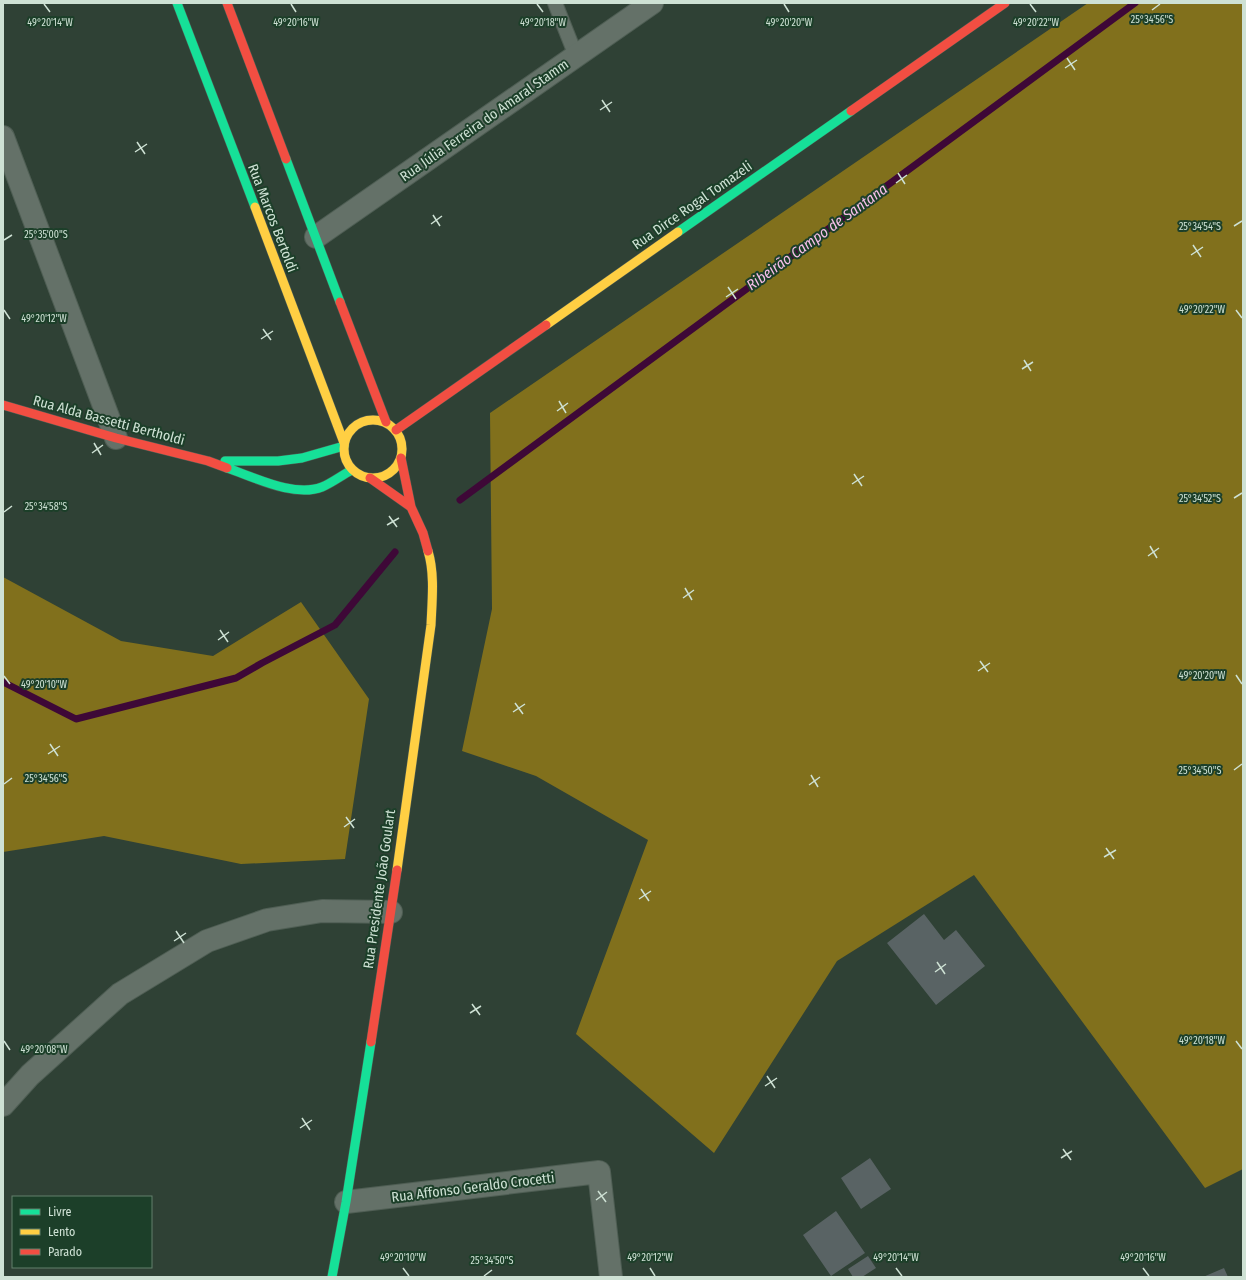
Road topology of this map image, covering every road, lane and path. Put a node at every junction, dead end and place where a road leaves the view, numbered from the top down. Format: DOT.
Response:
graph roads {
  1 [pos="177,3"];
  2 [pos="227,3"];
  3 [pos="556,3"];
  4 [pos="652,3"];
  5 [pos="1005,3"];
  6 [pos="576,56"];
  7 [pos="3,136"];
  8 [pos="316,237"];
  9 [pos="3,405"];
  10 [pos="386,422"];
  11 [pos="396,430"];
  12 [pos="116,438"];
  13 [pos="344,445"];
  14 [pos="401,458"];
  15 [pos="208,461"];
  16 [pos="352,470"];
  17 [pos="370,478"];
  18 [pos="411,507"];
  19 [pos="391,912"];
  20 [pos="3,1105"];
  21 [pos="346,1202"];
  22 [pos="332,1277"];
  23 [pos="611,1277"];
  1 -- 13 [label="street, Rua Marcos Bertoldi"];
  2 -- 8 [label="street"];
  3 -- 6 [label="lane"];
  4 -- 6 [label="street, Rua Júlia Ferreira do Amaral Stamm"];
  5 -- 11 [label="street, Rua Dirce Rogal Tomazeli"];
  6 -- 8 [label="street, Rua Júlia Ferreira do Amaral Stamm"];
  7 -- 12 [label="street"];
  8 -- 10 [label="street"];
  9 -- 12 [label="street, Rua Alda Bassetti Bertholdi"];
  10 -- 11 [label="street"];
  10 -- 13 [label="street"];
  11 -- 14 [label="street"];
  12 -- 15 [label="street, Rua Alda Bassetti Bertholdi"];
  13 -- 15 [label="street, Rua Alda Bassetti Bertholdi"];
  13 -- 16 [label="street"];
  14 -- 17 [label="street"];
  14 -- 18 [label="street, Rua Presidente João Goulart"];
  15 -- 16 [label="street, Rua Alda Bassetti Bertholdi"];
  16 -- 17 [label="street"];
  17 -- 18 [label="street, Rua Presidente João Goulart"];
  18 -- 19 [label="street, Rua Presidente João Goulart"];
  19 -- 20 [label="street"];
  19 -- 21 [label="street, Rua Presidente João Goulart"];
  21 -- 22 [label="street, Rua Presidente João Goulart"];
  21 -- 23 [label="street, Rua Affonso Geraldo Crocetti"];
}
